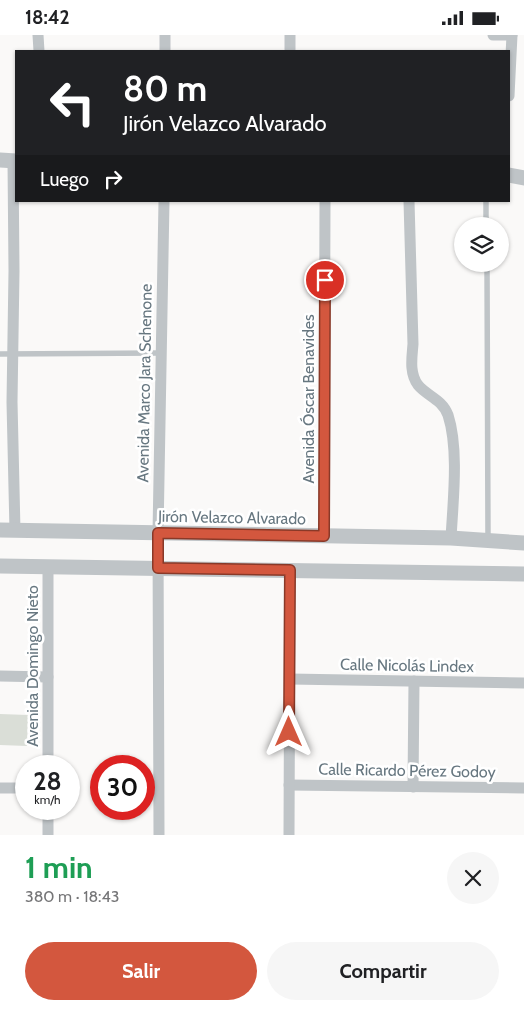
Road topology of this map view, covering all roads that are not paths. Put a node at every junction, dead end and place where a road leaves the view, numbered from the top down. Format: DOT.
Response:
graph roads {
  1 [pos="38,35"];
  2 [pos="165,35"];
  3 [pos="290,35"];
  4 [pos="493,35"];
  5 [pos="512,35"];
  6 [pos="38,50"];
  7 [pos="165,50"];
  8 [pos="290,50"];
  9 [pos="510,76"];
  10 [pos="10,161"];
  11 [pos="510,175"];
  12 [pos="524,178"];
  13 [pos="164,202"];
  14 [pos="325,202"];
  15 [pos="409,202"];
  16 [pos="486,202"];
  17 [pos="486,217"];
  18 [pos="487,272"];
  19 [pos="161,353"];
  20 [pos="0,354"];
  21 [pos="13,354"];
  22 [pos="8,531"];
  23 [pos="158,533"];
  24 [pos="324,536"];
  25 [pos="451,538"];
  26 [pos="488,541"];
  27 [pos="524,543"];
  28 [pos="0,565"];
  29 [pos="48,566"];
  30 [pos="158,568"];
  31 [pos="290,570"];
  32 [pos="524,574"];
  33 [pos="0,676"];
  34 [pos="48,677"];
  35 [pos="290,679"];
  36 [pos="414,681"];
  37 [pos="524,683"];
  38 [pos="48,755"];
  39 [pos="289,785"];
  40 [pos="413,787"];
  41 [pos="0,788"];
  42 [pos="15,788"];
  43 [pos="524,788"];
  44 [pos="48,820"];
  45 [pos="48,835"];
  46 [pos="159,835"];
  47 [pos="289,835"];
  1 -- 6 [label="street"];
  2 -- 7 [label="street"];
  3 -- 8 [label="street"];
  4 -- 5 [label="street"];
  5 -- 9 [label="street"];
  10 -- 21 [label="street"];
  11 -- 12 [label="street"];
  13 -- 19 [label="street, Avenida Marco Jara Schenone"];
  14 -- 24 [label="street, Avenida Óscar Benavides"];
  15 -- 25 [label="street"];
  16 -- 17 [label="lane"];
  18 -- 26 [label="lane"];
  19 -- 21 [label="lane"];
  19 -- 23 [label="street, Avenida Marco Jara Schenone"];
  20 -- 21 [label="lane"];
  21 -- 22 [label="street"];
  22 -- 23 [label="street, Jirón Velazco Alvarado"];
  23 -- 24 [label="street, Jirón Velazco Alvarado"];
  23 -- 30 [label="street, Avenida Marco Jara Schenone"];
  24 -- 25 [label="street, Jirón Velazco Alvarado"];
  25 -- 26 [label="street, Jirón Velazco Alvarado"];
  26 -- 27 [label="street, Jirón Velazco Alvarado"];
  28 -- 29 [label="street"];
  29 -- 30 [label="street"];
  29 -- 34 [label="street, Avenida Domingo Nieto"];
  30 -- 31 [label="street"];
  30 -- 46 [label="street, Avenida Marco Jara Schenone"];
  31 -- 32 [label="street"];
  31 -- 35 [label="street"];
  33 -- 34 [label="street"];
  34 -- 38 [label="street, Avenida Domingo Nieto"];
  35 -- 36 [label="street, Calle Nicolás Lindex"];
  35 -- 39 [label="street"];
  36 -- 37 [label="street, Calle Nicolás Lindex"];
  36 -- 40 [label="street"];
  39 -- 40 [label="street, Calle Ricardo Pérez Godoy"];
  39 -- 47 [label="street"];
  40 -- 43 [label="street, Calle Ricardo Pérez Godoy"];
  41 -- 42 [label="street"];
  44 -- 45 [label="street"];
}
